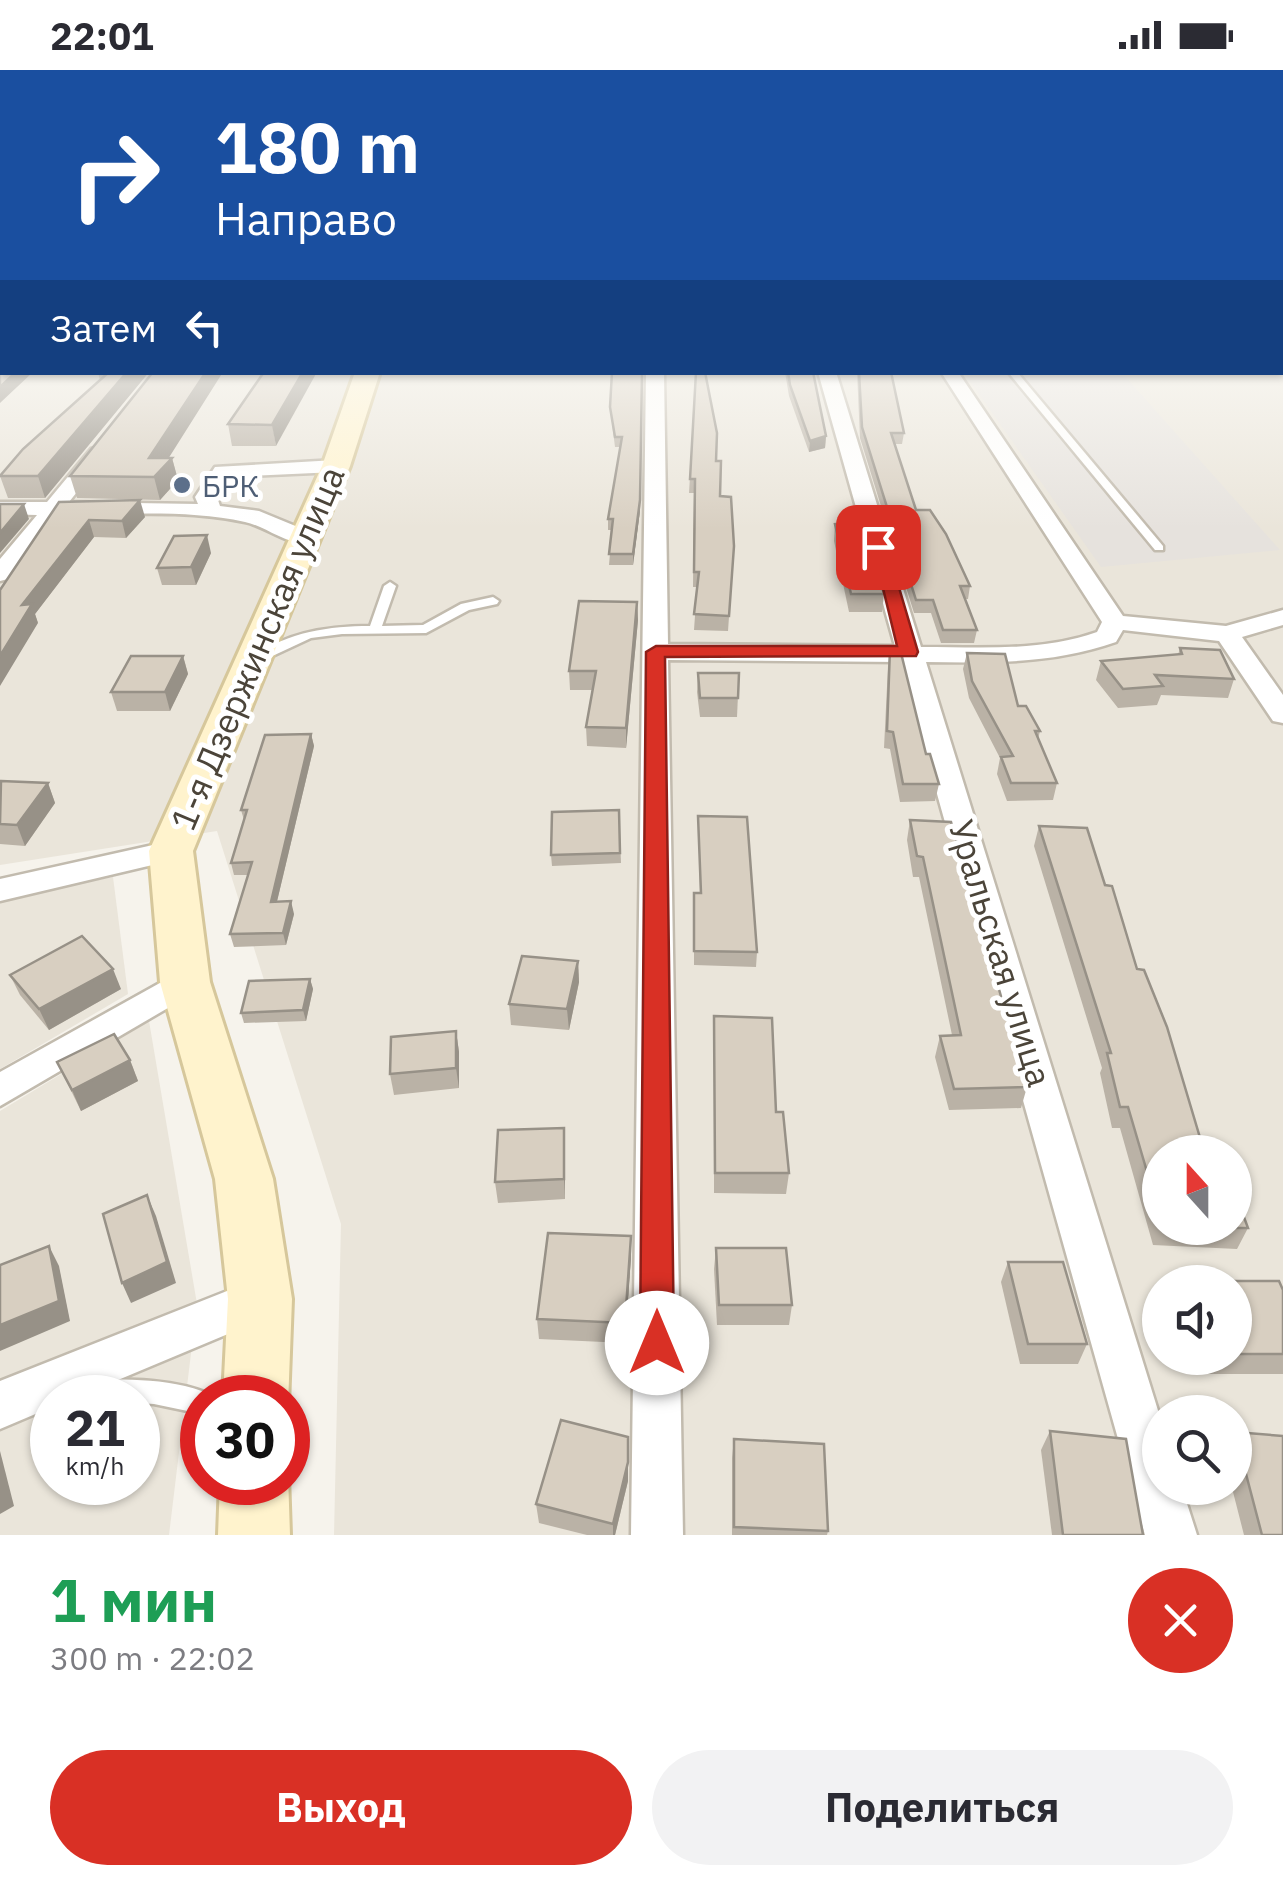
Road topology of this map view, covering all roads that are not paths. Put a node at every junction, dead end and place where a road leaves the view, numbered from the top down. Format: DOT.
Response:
graph roads {
  1 [pos="361,391"];
  2 [pos="655,391"];
  3 [pos="833,391"];
  4 [pos="961,391"];
  5 [pos="1028,391"];
  6 [pos="114,433"];
  7 [pos="336,466"];
  8 [pos="0,508"];
  9 [pos="53,508"];
  10 [pos="211,512"];
  11 [pos="302,537"];
  12 [pos="1159,548"];
  13 [pos="0,574"];
  14 [pos="390,586"];
  15 [pos="494,601"];
  16 [pos="1283,617"];
  17 [pos="1114,622"];
  18 [pos="375,629"];
  19 [pos="1227,634"];
  20 [pos="656,652"];
  21 [pos="909,652"];
  22 [pos="248,662"];
  23 [pos="1283,715"];
  24 [pos="170,851"];
  25 [pos="0,890"];
  26 [pos="186,982"];
  27 [pos="0,1091"];
  28 [pos="260,1299"];
  29 [pos="258,1375"];
  30 [pos="180,1397"];
  31 [pos="18,1398"];
  32 [pos="255,1505"];
  33 [pos="254,1535"];
  34 [pos="657,1535"];
  35 [pos="1170,1535"];
  1 -- 7 [label="street, 1-я Дзержинская улица"];
  2 -- 20 [label="street"];
  3 -- 21 [label="street, Уральская улица"];
  4 -- 17 [label="street"];
  5 -- 12 [label="lane"];
  6 -- 9 [label="street"];
  7 -- 10 [label="street"];
  7 -- 11 [label="street, 1-я Дзержинская улица"];
  8 -- 9 [label="street"];
  9 -- 10 [label="street"];
  9 -- 13 [label="street"];
  10 -- 11 [label="street"];
  11 -- 22 [label="street, 1-я Дзержинская улица"];
  14 -- 18 [label="lane"];
  15 -- 18 [label="lane"];
  16 -- 19 [label="street"];
  17 -- 19 [label="street"];
  17 -- 21 [label="street"];
  18 -- 22 [label="lane"];
  19 -- 23 [label="street"];
  20 -- 21 [label="street"];
  20 -- 34 [label="street"];
  21 -- 35 [label="street, Уральская улица"];
  22 -- 24 [label="street, 1-я Дзержинская улица"];
  24 -- 25 [label="street"];
  24 -- 26 [label="street, 1-я Дзержинская улица"];
  26 -- 27 [label="street"];
  26 -- 28 [label="street, 1-я Дзержинская улица"];
  28 -- 29 [label="street, 1-я Дзержинская улица"];
  28 -- 31 [label="street"];
  30 -- 31 [label="lane"];
  32 -- 33 [label="street"];
}
